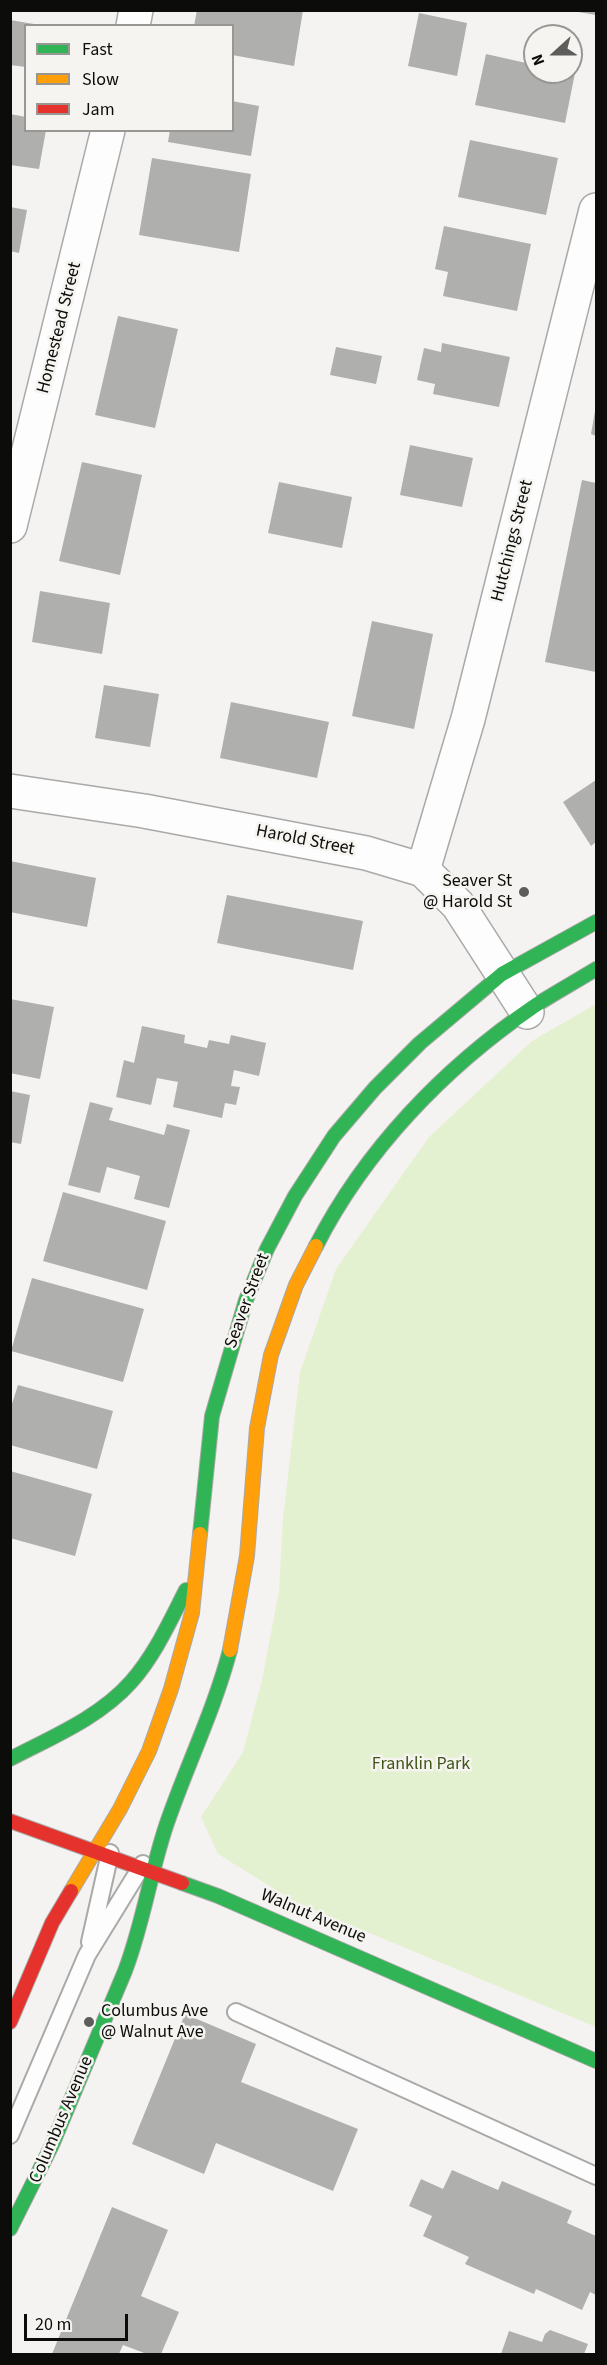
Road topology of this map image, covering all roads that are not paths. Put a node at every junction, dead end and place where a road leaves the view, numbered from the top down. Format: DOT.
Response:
graph roads {
  1 [pos="108,132"];
  2 [pos="595,221"];
  3 [pos="10,526"];
  4 [pos="10,791"];
  5 [pos="423,870"];
  6 [pos="597,922"];
  7 [pos="597,969"];
  8 [pos="502,974"];
  9 [pos="527,1012"];
  10 [pos="197,1570"];
  11 [pos="10,1759"];
  12 [pos="120,1809"];
  13 [pos="10,1821"];
  14 [pos="165,1828"];
  15 [pos="93,1851"];
  16 [pos="109,1857"];
  17 [pos="147,1871"];
  18 [pos="87,1954"];
  19 [pos="236,2012"];
  20 [pos="10,2022"];
  21 [pos="597,2061"];
  22 [pos="10,2135"];
  23 [pos="597,2176"];
  24 [pos="10,2229"];
  1 -- 3 [label="street, Homestead Street"];
  2 -- 5 [label="street, Hutchings Street"];
  4 -- 5 [label="street, Harold Street"];
  5 -- 8 [label="street, Harold Street"];
  6 -- 8 [label="main road, Seaver Street"];
  7 -- 9 [label="main road"];
  8 -- 9 [label="street, Harold Street"];
  8 -- 10 [label="main road, Seaver Street"];
  9 -- 14 [label="main road"];
  10 -- 11 [label="main road"];
  10 -- 12 [label="main road, Seaver Street"];
  12 -- 15 [label="main road, Seaver Street"];
  12 -- 16 [label="lane, Seaver Street"];
  13 -- 15 [label="main road, Walnut Avenue"];
  14 -- 17 [label="lane"];
  15 -- 16 [label="main road, Walnut Avenue"];
  15 -- 20 [label="main road"];
  16 -- 17 [label="main road, Walnut Avenue"];
  16 -- 18 [label="lane"];
  17 -- 18 [label="lane"];
  17 -- 21 [label="main road, Walnut Avenue"];
  17 -- 24 [label="main road, Columbus Avenue"];
  18 -- 22 [label="lane"];
  19 -- 23 [label="lane"];
}
